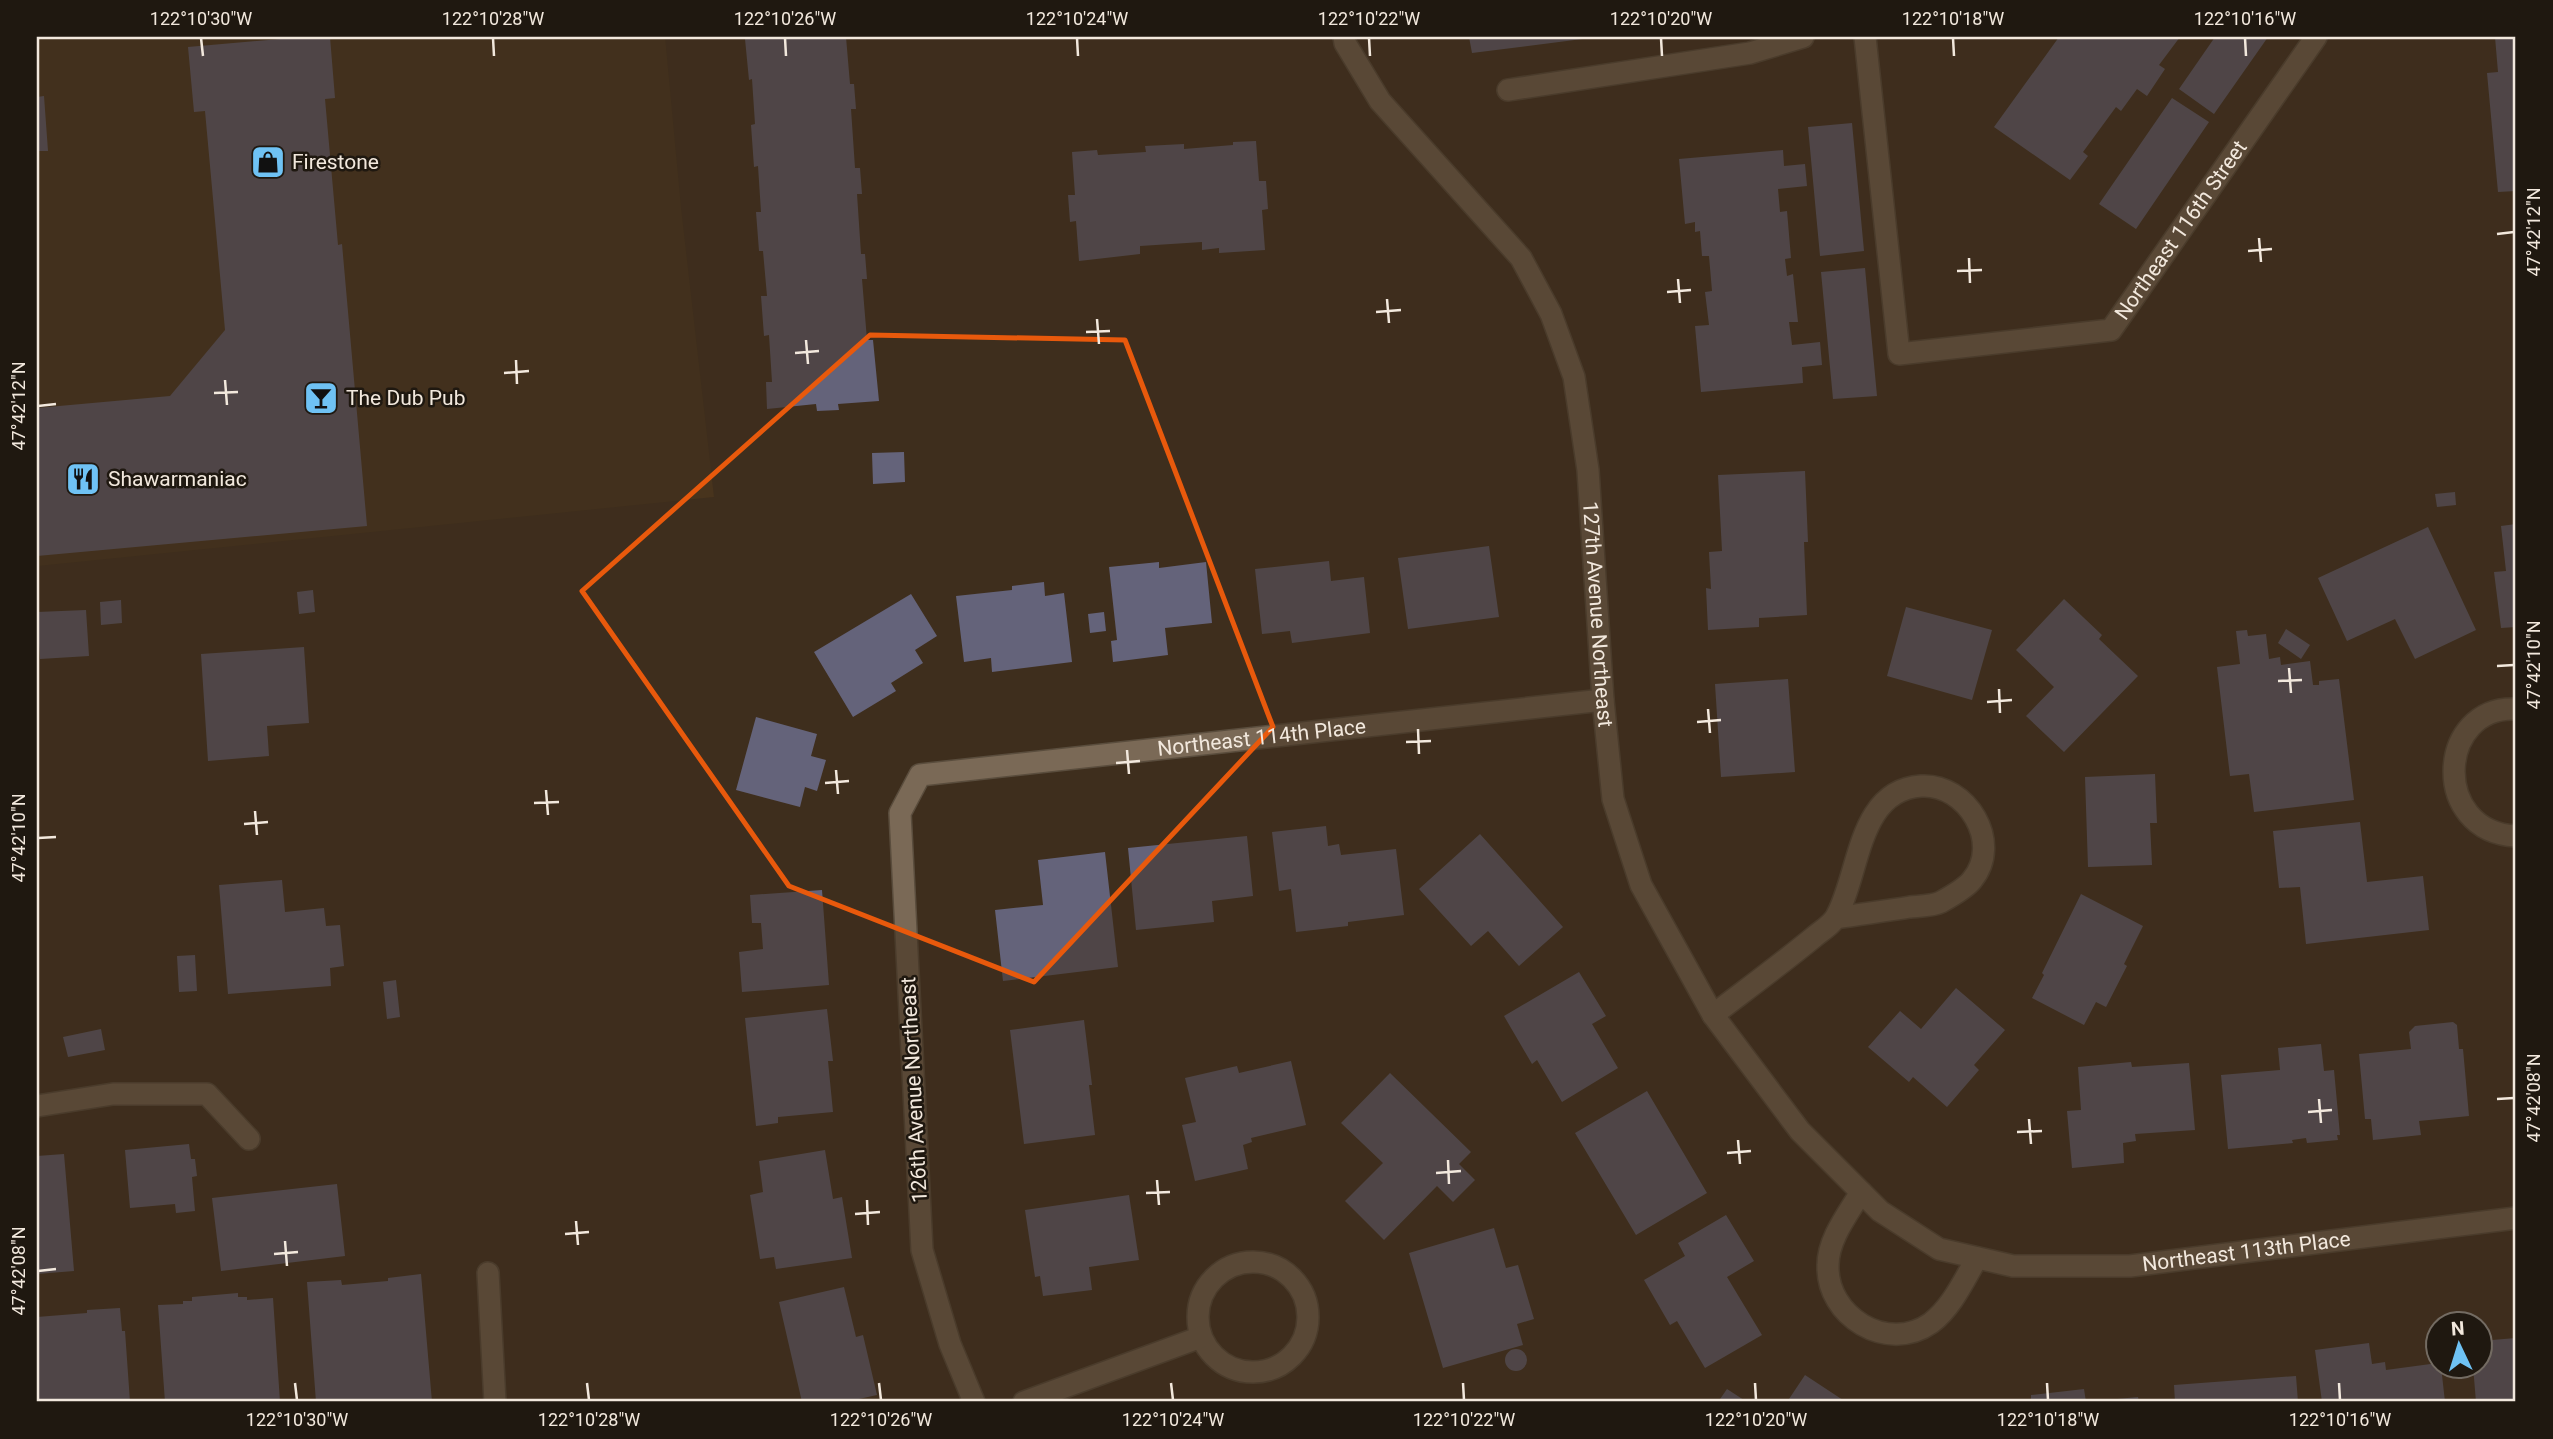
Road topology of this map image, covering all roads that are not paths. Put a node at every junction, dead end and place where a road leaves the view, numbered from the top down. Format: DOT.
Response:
graph roads {
  1 [pos="1344,37"];
  2 [pos="1803,37"];
  3 [pos="1865,37"];
  4 [pos="2316,37"];
  5 [pos="1508,90"];
  6 [pos="1603,700"];
  7 [pos="2516,709"];
  8 [pos="920,775"];
  9 [pos="2516,836"];
  10 [pos="1836,918"];
  11 [pos="1713,1015"];
  12 [pos="37,1106"];
  13 [pos="249,1139"];
  14 [pos="1861,1192"];
  15 [pos="1880,1211"];
  16 [pos="2516,1218"];
  17 [pos="1977,1258"];
  18 [pos="488,1273"];
  19 [pos="1201,1337"];
  20 [pos="495,1402"];
  21 [pos="974,1402"];
  22 [pos="1024,1402"];
  1 -- 6 [label="street, 127th Avenue Northeast"];
  2 -- 5 [label="street"];
  3 -- 4 [label="street, Northeast 116th Street"];
  6 -- 8 [label="street, Northeast 114th Place"];
  6 -- 11 [label="street, 127th Avenue Northeast"];
  7 -- 9 [label="street"];
  8 -- 21 [label="street, 126th Avenue Northeast"];
  10 -- 10 [label="street"];
  10 -- 11 [label="street"];
  11 -- 14 [label="street, 127th Avenue Northeast"];
  12 -- 13 [label="street"];
  14 -- 15 [label="street, 127th Avenue Northeast"];
  14 -- 17 [label="street"];
  15 -- 17 [label="street, Northeast 113th Place"];
  16 -- 17 [label="street, Northeast 113th Place"];
  18 -- 20 [label="street"];
  19 -- 19 [label="street"];
  19 -- 22 [label="street"];
}
